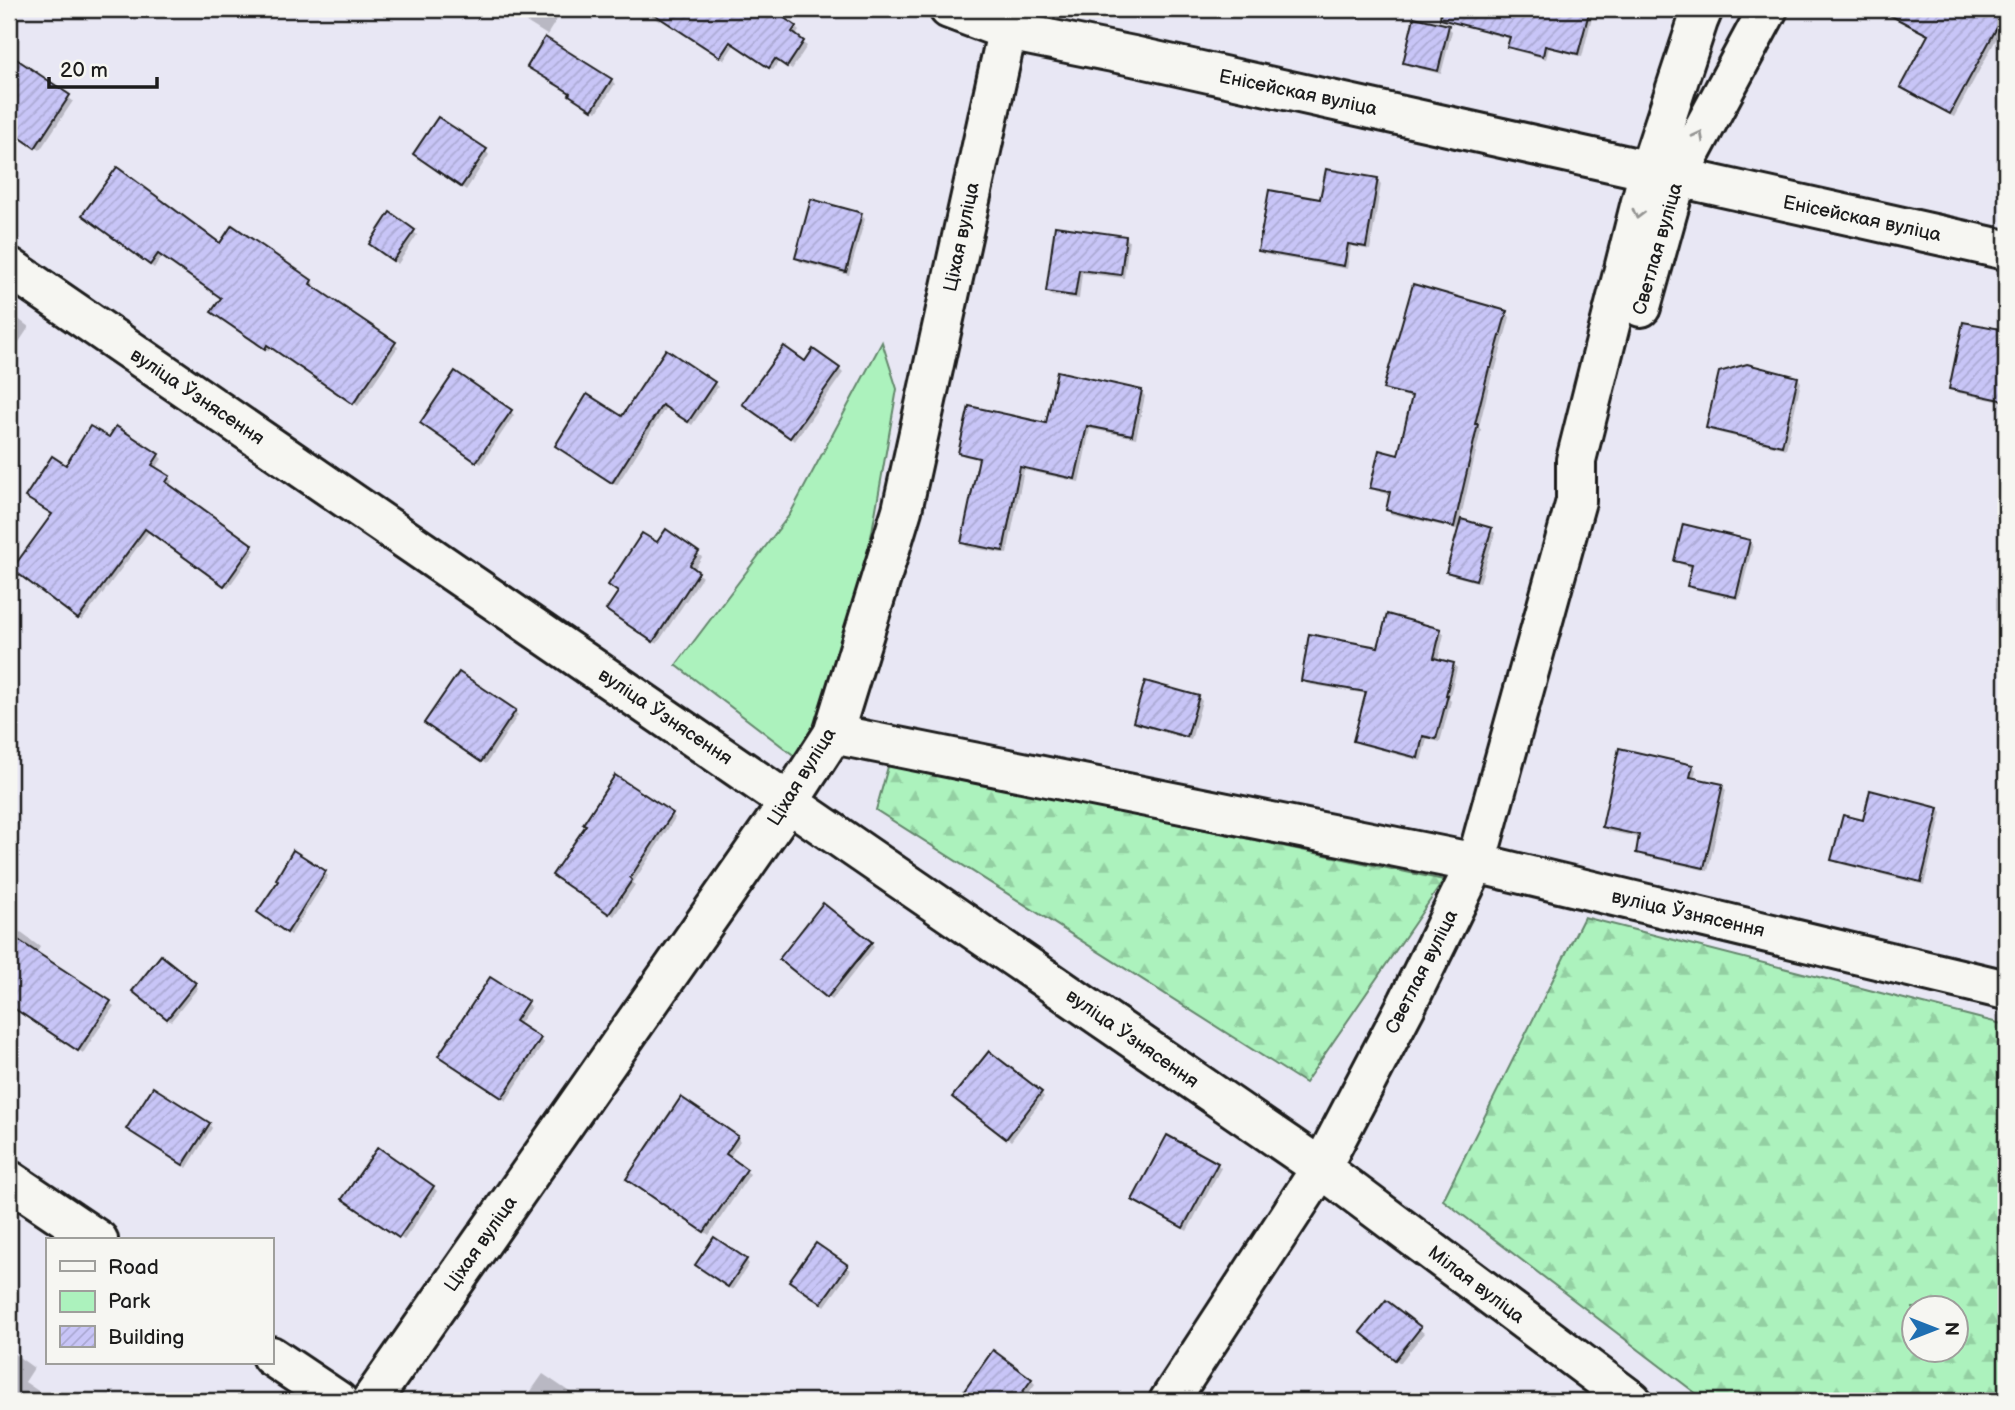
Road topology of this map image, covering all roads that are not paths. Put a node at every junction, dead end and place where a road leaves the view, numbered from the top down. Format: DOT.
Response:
graph roads {
  1 [pos="949,9"];
  2 [pos="1703,9"];
  3 [pos="1768,9"];
  4 [pos="1010,20"];
  5 [pos="1663,174"];
  6 [pos="2006,250"];
  7 [pos="9,267"];
  8 [pos="833,734"];
  9 [pos="789,802"];
  10 [pos="1476,863"];
  11 [pos="2006,990"];
  12 [pos="1321,1168"];
  13 [pos="9,1180"];
  14 [pos="96,1238"];
  15 [pos="273,1357"];
  16 [pos="338,1401"];
  17 [pos="371,1401"];
  18 [pos="1170,1401"];
  19 [pos="1632,1401"];
  1 -- 4 [label="street, Енісейская вуліца"];
  2 -- 5 [label="street, Светлая вуліца"];
  5 -- 3 [label="street, Светлая вуліца, one-way"];
  4 -- 5 [label="street, Енісейская вуліца"];
  4 -- 8 [label="street, Ціхая вуліца"];
  5 -- 6 [label="street, Енісейская вуліца"];
  5 -- 10 [label="street, Светлая вуліца"];
  7 -- 9 [label="street, вуліца Ўзнясення"];
  8 -- 9 [label="street, Ціхая вуліца"];
  8 -- 10 [label="street, вуліца Ўзнясення"];
  9 -- 12 [label="street, вуліца Ўзнясення"];
  9 -- 17 [label="street, Ціхая вуліца"];
  10 -- 11 [label="street, вуліца Ўзнясення"];
  10 -- 12 [label="street, Светлая вуліца"];
  12 -- 18 [label="street, Светлая вуліца"];
  12 -- 19 [label="street, Мілая вуліца"];
  13 -- 14 [label="street"];
  15 -- 16 [label="street"];
}
